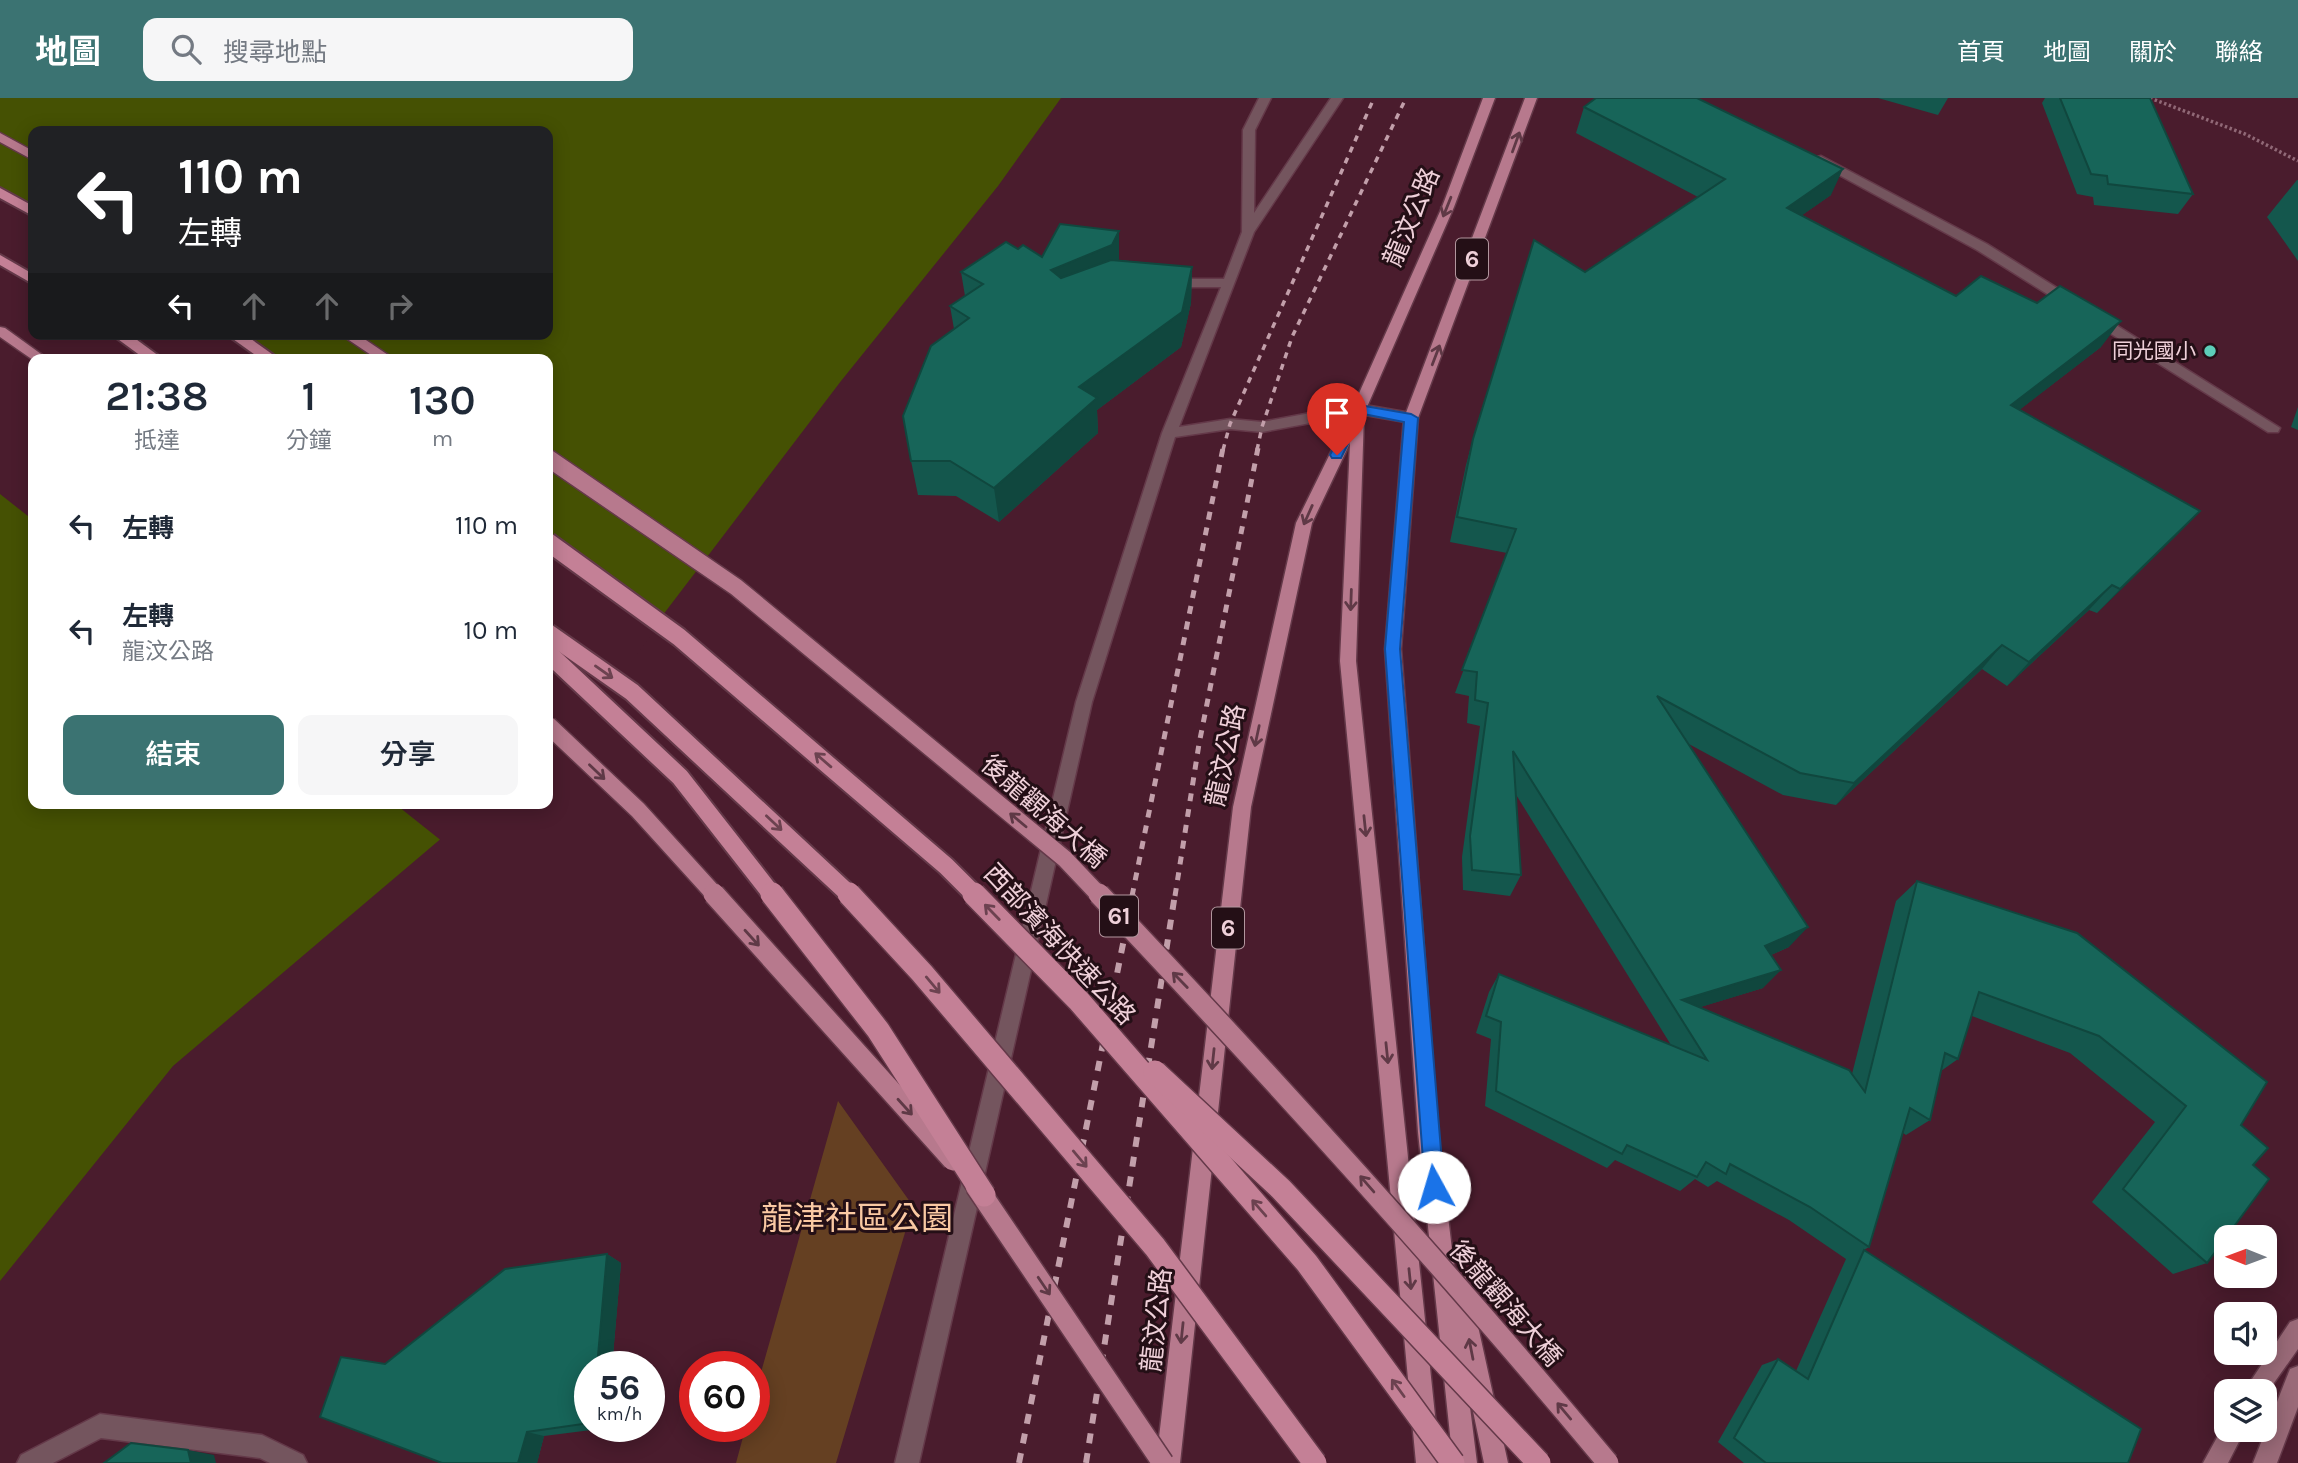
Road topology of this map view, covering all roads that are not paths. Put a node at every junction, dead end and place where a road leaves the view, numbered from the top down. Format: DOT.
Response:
graph roads {
  1 [pos="1265,98"];
  2 [pos="1337,98"];
  3 [pos="1489,98"];
  4 [pos="1531,98"];
  5 [pos="0,137"];
  6 [pos="1804,152"];
  7 [pos="28,153"];
  8 [pos="0,192"];
  9 [pos="28,209"];
  10 [pos="1248,233"];
  11 [pos="0,259"];
  12 [pos="28,277"];
  13 [pos="1149,283"];
  14 [pos="1230,283"];
  15 [pos="0,331"];
  16 [pos="127,340"];
  17 [pos="242,340"];
  18 [pos="357,340"];
  19 [pos="34,354"];
  20 [pos="148,354"];
  21 [pos="264,354"];
  22 [pos="379,354"];
  23 [pos="1359,409"];
  24 [pos="1411,418"];
  25 [pos="2273,428"];
  26 [pos="1169,433"];
  27 [pos="553,461"];
  28 [pos="553,546"];
  29 [pos="553,637"];
  30 [pos="553,658"];
  31 [pos="553,730"];
  32 [pos="1079,1002"];
  33 [pos="1428,1132"];
  34 [pos="984,1195"];
  35 [pos="2298,1330"];
  36 [pos="2298,1377"];
  37 [pos="2263,1379"];
  38 [pos="2226,1442"];
  39 [pos="29,1463"];
  40 [pos="295,1463"];
  41 [pos="907,1463"];
  42 [pos="1165,1463"];
  43 [pos="1315,1463"];
  44 [pos="1428,1463"];
  45 [pos="1453,1463"];
  46 [pos="1465,1463"];
  47 [pos="1496,1463"];
  48 [pos="1539,1463"];
  49 [pos="1608,1463"];
  50 [pos="2215,1463"];
  51 [pos="2265,1463"];
  1 -- 10 [label="lane"];
  2 -- 10 [label="lane"];
  3 -- 23 [label="main road, 龍汶公路 / 6, one-way"];
  24 -- 4 [label="main road, 6, one-way"];
  5 -- 7 [label="main road"];
  6 -- 25 [label="lane"];
  8 -- 9 [label="highway"];
  10 -- 14 [label="lane"];
  11 -- 12 [label="highway"];
  13 -- 14 [label="lane"];
  14 -- 26 [label="lane"];
  15 -- 19 [label="main road"];
  16 -- 20 [label="highway"];
  17 -- 21 [label="highway"];
  18 -- 22 [label="main road"];
  23 -- 24 [label="lane"];
  23 -- 26 [label="lane"];
  23 -- 42 [label="main road, 龍汶公路 / 6, one-way"];
  23 -- 44 [label="main road, one-way"];
  24 -- 33 [label="main road, 6"];
  26 -- 41 [label="lane"];
  49 -- 27 [label="main road, 後龍觀海大橋 / 61, one-way, bridge"];
  32 -- 28 [label="highway, 西部濱海快速公路, one-way, bridge"];
  29 -- 43 [label="highway, one-way, bridge"];
  30 -- 34 [label="highway, bridge"];
  31 -- 34 [label="main road, one-way, bridge"];
  45 -- 32 [label="highway, 西部濱海快速公路, one-way, bridge"];
  32 -- 48 [label="highway, bridge"];
  33 -- 46 [label="main road, 6"];
  47 -- 33 [label="main road, one-way"];
  34 -- 42 [label="main road, one-way, bridge"];
  35 -- 37 [label="main road"];
  36 -- 51 [label="main road"];
  38 -- 50 [label="main road"];
  39 -- 40 [label="lane"];
}
